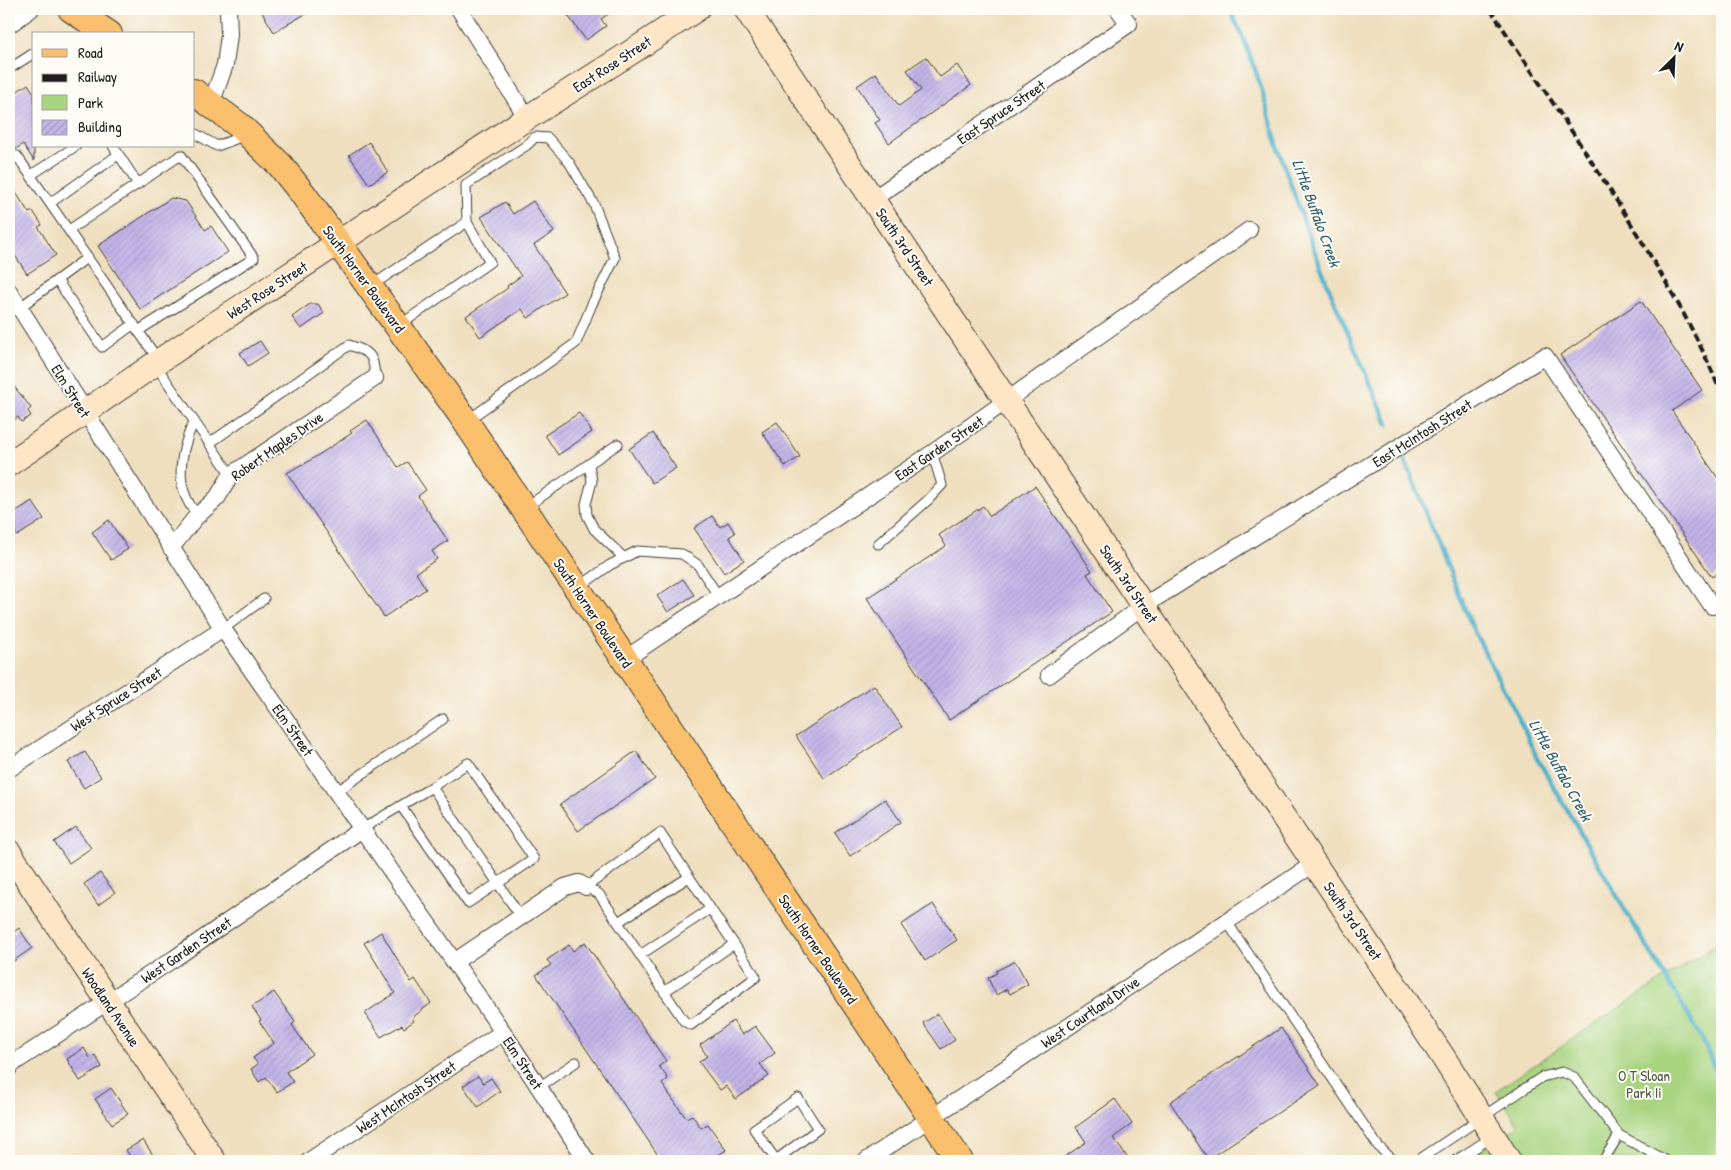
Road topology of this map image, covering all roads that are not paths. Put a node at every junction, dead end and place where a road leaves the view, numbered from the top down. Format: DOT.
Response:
graph roads {
  1 [pos="31,9"];
  2 [pos="71,9"];
  3 [pos="228,9"];
  4 [pos="459,9"];
  5 [pos="697,9"];
  6 [pos="746,9"];
  7 [pos="1118,9"];
  8 [pos="9,25"];
  9 [pos="100,31"];
  10 [pos="32,54"];
  11 [pos="9,69"];
  12 [pos="202,98"];
  13 [pos="531,128"];
  14 [pos="195,134"];
  15 [pos="248,134"];
  16 [pos="73,148"];
  17 [pos="116,149"];
  18 [pos="9,161"];
  19 [pos="31,175"];
  20 [pos="138,184"];
  21 [pos="873,199"];
  22 [pos="50,204"];
  23 [pos="467,222"];
  24 [pos="69,230"];
  25 [pos="1249,230"];
  26 [pos="338,243"];
  27 [pos="88,257"];
  28 [pos="57,280"];
  29 [pos="370,287"];
  30 [pos="9,292"];
  31 [pos="19,308"];
  32 [pos="398,326"];
  33 [pos="136,327"];
  34 [pos="157,363"];
  35 [pos="375,378"];
  36 [pos="1008,402"];
  37 [pos="84,411"];
  38 [pos="194,421"];
  39 [pos="465,422"];
  40 [pos="210,443"];
  41 [pos="618,444"];
  42 [pos="931,454"];
  43 [pos="9,464"];
  44 [pos="588,465"];
  45 [pos="231,476"];
  46 [pos="524,509"];
  47 [pos="198,516"];
  48 [pos="878,544"];
  49 [pos="172,548"];
  50 [pos="624,558"];
  51 [pos="577,588"];
  52 [pos="719,597"];
  53 [pos="264,599"];
  54 [pos="1143,606"];
  55 [pos="1712,606"];
  56 [pos="223,629"];
  57 [pos="625,659"];
  58 [pos="1049,675"];
  59 [pos="443,719"];
  60 [pos="9,769"];
  61 [pos="432,787"];
  62 [pos="336,792"];
  63 [pos="401,806"];
  64 [pos="362,829"];
  65 [pos="9,852"];
  66 [pos="1315,863"];
  67 [pos="689,877"];
  68 [pos="498,883"];
  69 [pos="586,887"];
  70 [pos="710,909"];
  71 [pos="521,917"];
  72 [pos="618,922"];
  73 [pos="1227,922"];
  74 [pos="734,944"];
  75 [pos="640,955"];
  76 [pos="454,962"];
  77 [pos="664,992"];
  78 [pos="108,1002"];
  79 [pos="503,1032"];
  80 [pos="576,1062"];
  81 [pos="9,1068"];
  82 [pos="539,1087"];
  83 [pos="931,1118"];
  84 [pos="1488,1127"];
  85 [pos="1619,1135"];
  86 [pos="1663,1160"];
  87 [pos="214,1161"];
  88 [pos="309,1161"];
  89 [pos="587,1161"];
  90 [pos="775,1161"];
  91 [pos="866,1161"];
  92 [pos="960,1161"];
  93 [pos="1397,1161"];
  94 [pos="1417,1161"];
  95 [pos="1455,1161"];
  96 [pos="1509,1161"];
  97 [pos="1603,1161"];
  1 -- 8 [label="street"];
  2 -- 9 [label="main road"];
  3 -- 12 [label="street"];
  4 -- 13 [label="street"];
  5 -- 13 [label="street, East Rose Street"];
  6 -- 21 [label="street, South 3rd Street"];
  7 -- 21 [label="street, East Spruce Street"];
  10 -- 11 [label="lane"];
  12 -- 15 [label="main road, South Horner Boulevard"];
  13 -- 23 [label="lane"];
  13 -- 26 [label="street, West Rose Street"];
  13 -- 39 [label="lane"];
  14 -- 15 [label="lane"];
  15 -- 26 [label="main road, South Horner Boulevard"];
  16 -- 19 [label="lane"];
  17 -- 20 [label="lane"];
  17 -- 22 [label="lane"];
  18 -- 19 [label="lane"];
  19 -- 22 [label="lane"];
  20 -- 24 [label="lane"];
  20 -- 33 [label="lane"];
  21 -- 36 [label="street, South 3rd Street"];
  22 -- 24 [label="lane"];
  23 -- 29 [label="lane"];
  23 -- 32 [label="lane"];
  24 -- 27 [label="lane"];
  25 -- 36 [label="street, East Garden Street"];
  26 -- 29 [label="main road, South Horner Boulevard"];
  26 -- 34 [label="street, West Rose Street"];
  27 -- 28 [label="lane"];
  27 -- 33 [label="lane"];
  28 -- 31 [label="lane"];
  28 -- 33 [label="lane"];
  29 -- 32 [label="main road, South Horner Boulevard"];
  30 -- 31 [label="street, Elm Street"];
  31 -- 37 [label="street, Elm Street"];
  32 -- 39 [label="main road, South Horner Boulevard"];
  33 -- 34 [label="lane"];
  34 -- 37 [label="street, West Rose Street"];
  34 -- 38 [label="lane"];
  35 -- 40 [label="lane"];
  35 -- 45 [label="street, Robert Maples Drive"];
  36 -- 42 [label="street, East Garden Street"];
  36 -- 54 [label="street, South 3rd Street"];
  37 -- 43 [label="street, West Rose Street"];
  37 -- 49 [label="street, Elm Street"];
  38 -- 40 [label="lane"];
  38 -- 47 [label="lane"];
  39 -- 46 [label="main road, South Horner Boulevard"];
  40 -- 45 [label="lane"];
  41 -- 44 [label="lane"];
  42 -- 48 [label="lane"];
  42 -- 52 [label="street, East Garden Street"];
  44 -- 46 [label="lane"];
  44 -- 50 [label="lane"];
  45 -- 47 [label="street, Robert Maples Drive"];
  46 -- 51 [label="main road, South Horner Boulevard"];
  47 -- 49 [label="street, Robert Maples Drive"];
  49 -- 56 [label="street, Elm Street"];
  50 -- 51 [label="lane"];
  50 -- 52 [label="lane"];
  51 -- 57 [label="main road, South Horner Boulevard"];
  52 -- 57 [label="street, East Garden Street"];
  53 -- 56 [label="lane"];
  54 -- 55 [label="street, East McIntosh Street"];
  54 -- 58 [label="street, East McIntosh Street"];
  54 -- 66 [label="street, South 3rd Street"];
  56 -- 60 [label="street, West Spruce Street"];
  56 -- 62 [label="street, Elm Street"];
  57 -- 83 [label="main road, South Horner Boulevard"];
  59 -- 62 [label="lane"];
  61 -- 63 [label="lane"];
  61 -- 68 [label="lane"];
  61 -- 68 [label="lane"];
  62 -- 64 [label="street, Elm Street"];
  63 -- 64 [label="lane"];
  63 -- 68 [label="lane"];
  64 -- 76 [label="street, Elm Street"];
  64 -- 78 [label="street, West Garden Street"];
  65 -- 78 [label="street, Woodland Avenue"];
  66 -- 73 [label="street, West Courtland Drive"];
  66 -- 84 [label="street, South 3rd Street"];
  67 -- 69 [label="lane"];
  67 -- 70 [label="lane"];
  67 -- 72 [label="lane"];
  68 -- 71 [label="lane"];
  69 -- 71 [label="street"];
  69 -- 72 [label="lane"];
  70 -- 74 [label="lane"];
  70 -- 75 [label="lane"];
  71 -- 76 [label="street"];
  72 -- 75 [label="lane"];
  73 -- 83 [label="street, West Courtland Drive"];
  73 -- 93 [label="lane"];
  74 -- 77 [label="lane"];
  74 -- 77 [label="lane"];
  75 -- 77 [label="lane"];
  76 -- 79 [label="street, Elm Street"];
  78 -- 81 [label="street, West Garden Street"];
  78 -- 87 [label="street, Woodland Avenue"];
  79 -- 82 [label="street, Elm Street"];
  79 -- 88 [label="street, West McIntosh Street"];
  80 -- 82 [label="lane"];
  82 -- 89 [label="street, Elm Street"];
  83 -- 91 [label="street, West Courtland Drive"];
  83 -- 92 [label="main road, South Horner Boulevard"];
  84 -- 85 [label="lane"];
  84 -- 94 [label="lane"];
  84 -- 95 [label="lane"];
  84 -- 96 [label="street, South 3rd Street"];
  85 -- 86 [label="lane"];
  85 -- 97 [label="lane"];
  90 -- 90 [label="lane"];
}
